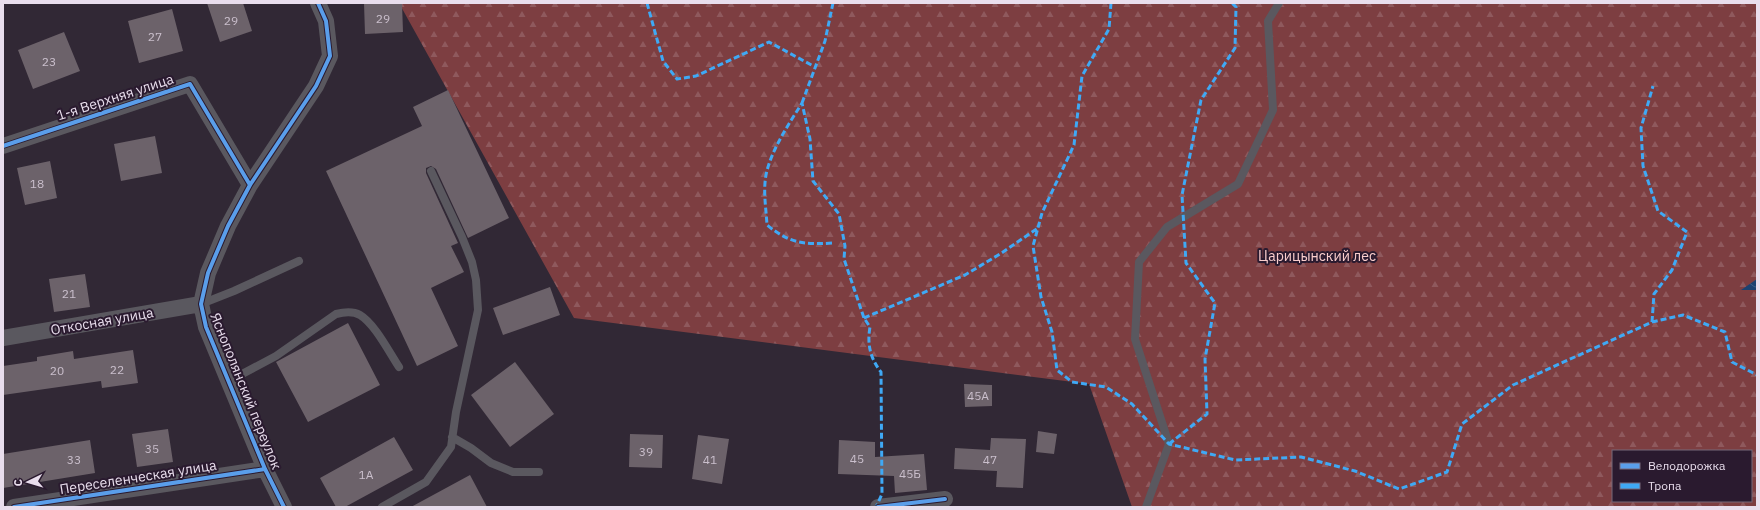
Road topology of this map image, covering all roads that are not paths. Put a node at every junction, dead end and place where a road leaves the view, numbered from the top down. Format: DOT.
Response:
graph roads {
  1 [pos="318,3"];
  2 [pos="1278,3"];
  3 [pos="3,146"];
  4 [pos="431,171"];
  5 [pos="250,186"];
  6 [pos="299,261"];
  7 [pos="201,304"];
  8 [pos="3,338"];
  9 [pos="399,367"];
  10 [pos="229,381"];
  11 [pos="452,437"];
  12 [pos="265,468"];
  13 [pos="539,472"];
  14 [pos="945,499"];
  15 [pos="14,507"];
  16 [pos="284,507"];
  17 [pos="382,507"];
  18 [pos="878,507"];
  19 [pos="1146,507"];
  1 -- 5 [label="street, Яснополянский переулок"];
  2 -- 19 [label="lane"];
  3 -- 5 [label="street, 1-я Верхняя улица"];
  4 -- 11 [label="lane"];
  5 -- 7 [label="street, Яснополянский переулок"];
  6 -- 7 [label="lane"];
  7 -- 8 [label="street, Откосная улица"];
  7 -- 10 [label="street, Яснополянский переулок"];
  9 -- 10 [label="lane"];
  10 -- 12 [label="street, Яснополянский переулок"];
  11 -- 13 [label="lane"];
  11 -- 17 [label="lane"];
  12 -- 15 [label="street, Переселенческая улица"];
  12 -- 16 [label="street, Яснополянский переулок"];
  14 -- 18 [label="street"];
}
